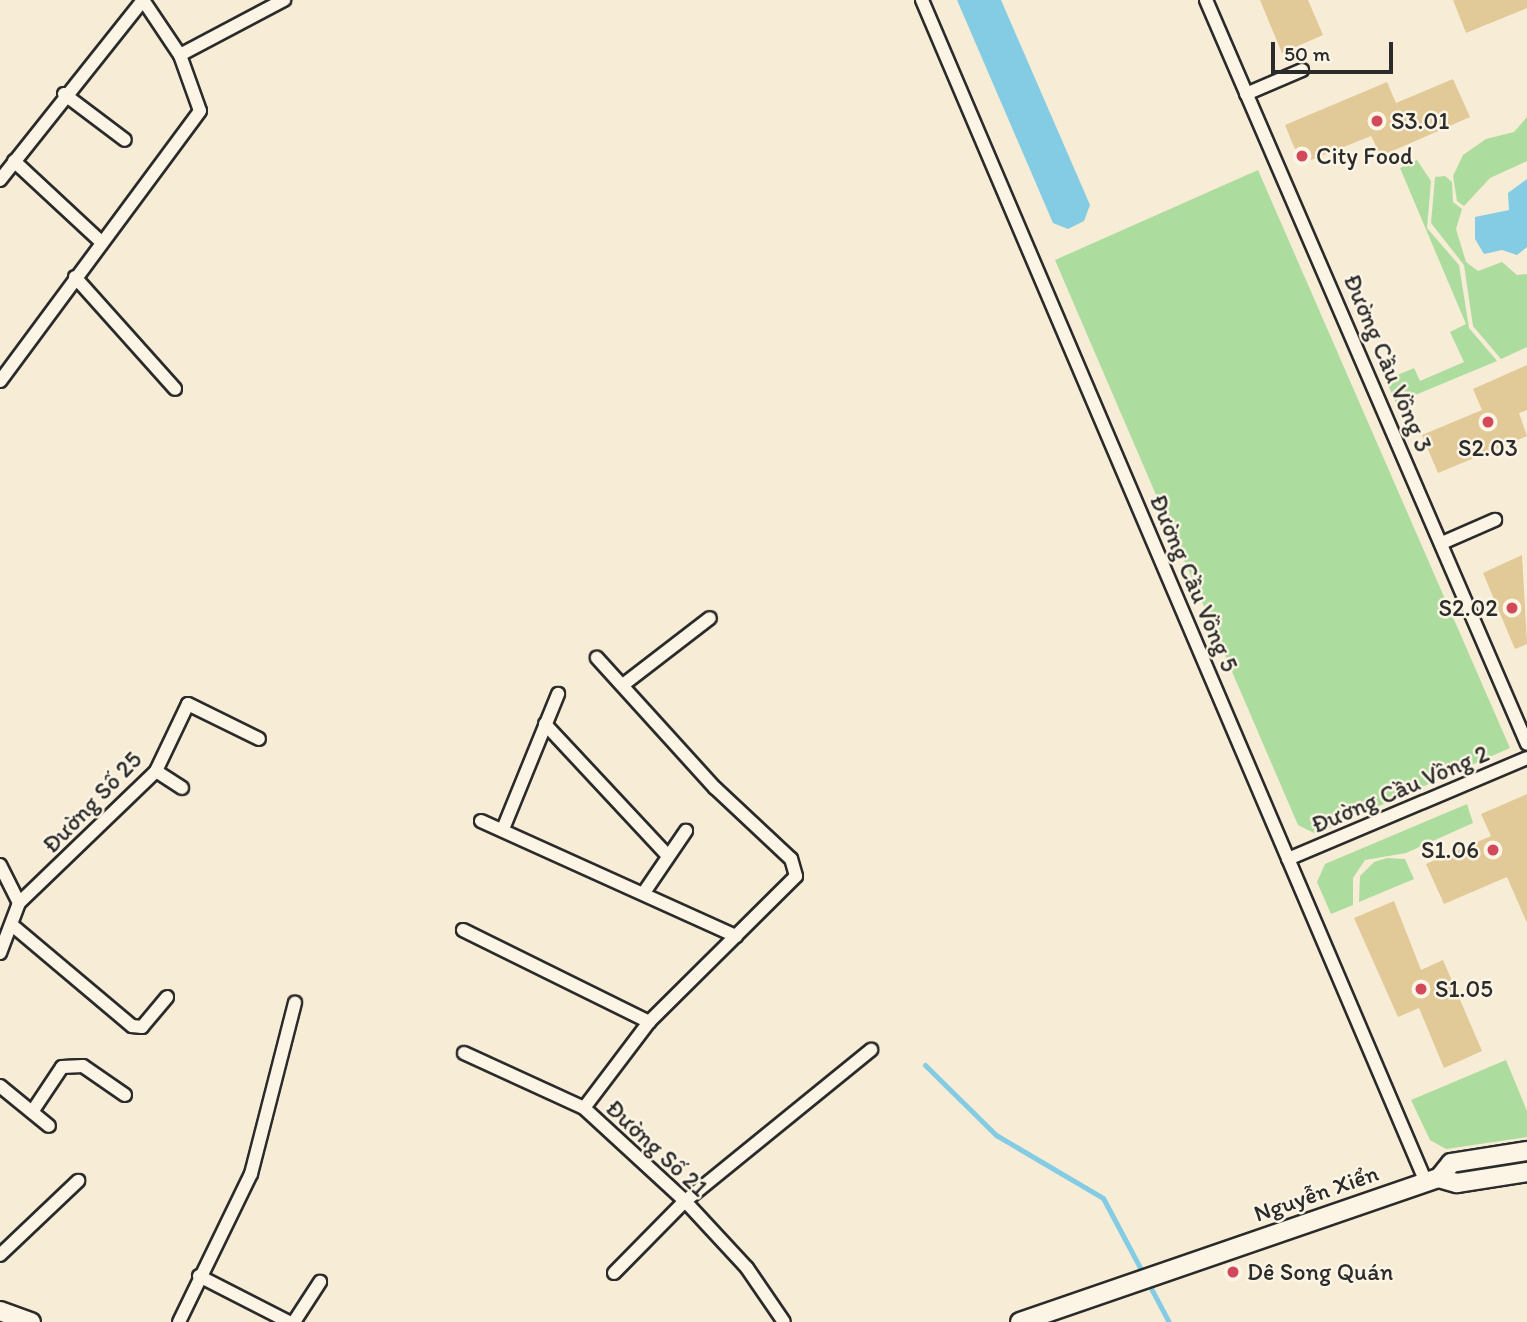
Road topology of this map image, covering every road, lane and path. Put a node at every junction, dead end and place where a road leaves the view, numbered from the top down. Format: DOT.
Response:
graph roads {
  1 [pos="284,0"];
  2 [pos="922,0"];
  3 [pos="1206,0"];
  4 [pos="180,55"];
  5 [pos="1302,70"];
  6 [pos="64,94"];
  7 [pos="1246,94"];
  8 [pos="125,141"];
  9 [pos="14,161"];
  10 [pos="0,180"];
  11 [pos="100,241"];
  12 [pos="75,277"];
  13 [pos="0,381"];
  14 [pos="175,389"];
  15 [pos="1495,520"];
  16 [pos="1442,543"];
  17 [pos="710,618"];
  18 [pos="597,658"];
  19 [pos="624,684"];
  20 [pos="558,694"];
  21 [pos="545,724"];
  22 [pos="259,739"];
  23 [pos="1527,744"];
  24 [pos="1527,758"];
  25 [pos="156,771"];
  26 [pos="182,788"];
  27 [pos="481,821"];
  28 [pos="503,828"];
  29 [pos="686,831"];
  30 [pos="667,855"];
  31 [pos="1289,859"];
  32 [pos="0,865"];
  33 [pos="645,891"];
  34 [pos="19,903"];
  35 [pos="12,925"];
  36 [pos="463,929"];
  37 [pos="736,936"];
  38 [pos="0,953"];
  39 [pos="167,997"];
  40 [pos="295,1003"];
  41 [pos="649,1022"];
  42 [pos="871,1049"];
  43 [pos="464,1053"];
  44 [pos="0,1086"];
  45 [pos="125,1095"];
  46 [pos="584,1108"];
  47 [pos="32,1112"];
  48 [pos="49,1126"];
  49 [pos="1527,1151"];
  50 [pos="1527,1172"];
  51 [pos="1433,1180"];
  52 [pos="78,1181"];
  53 [pos="685,1201"];
  54 [pos="0,1255"];
  55 [pos="614,1273"];
  56 [pos="199,1276"];
  57 [pos="320,1282"];
  58 [pos="0,1311"];
  59 [pos="31,1322"];
  60 [pos="179,1322"];
  61 [pos="291,1322"];
  62 [pos="784,1322"];
  63 [pos="1020,1322"];
  1 -- 4 [label="street"];
  2 -- 31 [label="street, Đường Cầu Vồng 5"];
  3 -- 7 [label="street, Đường Cầu Vồng 3"];
  4 -- 6 [label="street"];
  4 -- 11 [label="street"];
  5 -- 7 [label="street"];
  6 -- 8 [label="street"];
  6 -- 9 [label="street"];
  7 -- 16 [label="street, Đường Cầu Vồng 3"];
  9 -- 10 [label="street"];
  9 -- 11 [label="street"];
  11 -- 12 [label="street"];
  12 -- 13 [label="street"];
  12 -- 14 [label="street"];
  15 -- 16 [label="street"];
  16 -- 23 [label="street, Đường Cầu Vồng 3"];
  17 -- 19 [label="street"];
  18 -- 19 [label="street"];
  19 -- 37 [label="street"];
  20 -- 21 [label="street"];
  21 -- 28 [label="street"];
  21 -- 30 [label="street"];
  22 -- 25 [label="street, Đường Số 25"];
  24 -- 31 [label="street, Đường Cầu Vồng 2"];
  25 -- 26 [label="street"];
  25 -- 34 [label="street, Đường Số 25"];
  27 -- 28 [label="street"];
  28 -- 33 [label="street"];
  29 -- 30 [label="street"];
  30 -- 33 [label="street"];
  31 -- 51 [label="street, Đường Cầu Vồng 5"];
  32 -- 34 [label="street"];
  33 -- 37 [label="street"];
  34 -- 35 [label="street, Đường Số 25"];
  35 -- 38 [label="street, Đường Số 25"];
  35 -- 39 [label="street"];
  36 -- 41 [label="street"];
  37 -- 41 [label="street"];
  40 -- 56 [label="street"];
  41 -- 46 [label="street"];
  42 -- 53 [label="street"];
  43 -- 46 [label="street, Đường Số 21"];
  44 -- 47 [label="street"];
  45 -- 47 [label="street"];
  46 -- 53 [label="street, Đường Số 21"];
  47 -- 48 [label="street"];
  49 -- 51 [label="main road, Nguyễn Xiển"];
  50 -- 51 [label="main road, Nguyễn Xiển"];
  51 -- 63 [label="main road, Nguyễn Xiển"];
  52 -- 54 [label="street"];
  53 -- 55 [label="street"];
  53 -- 62 [label="street, Đường Số 21"];
  56 -- 60 [label="street"];
  56 -- 61 [label="street"];
  57 -- 61 [label="street"];
  58 -- 59 [label="main road"];
}
